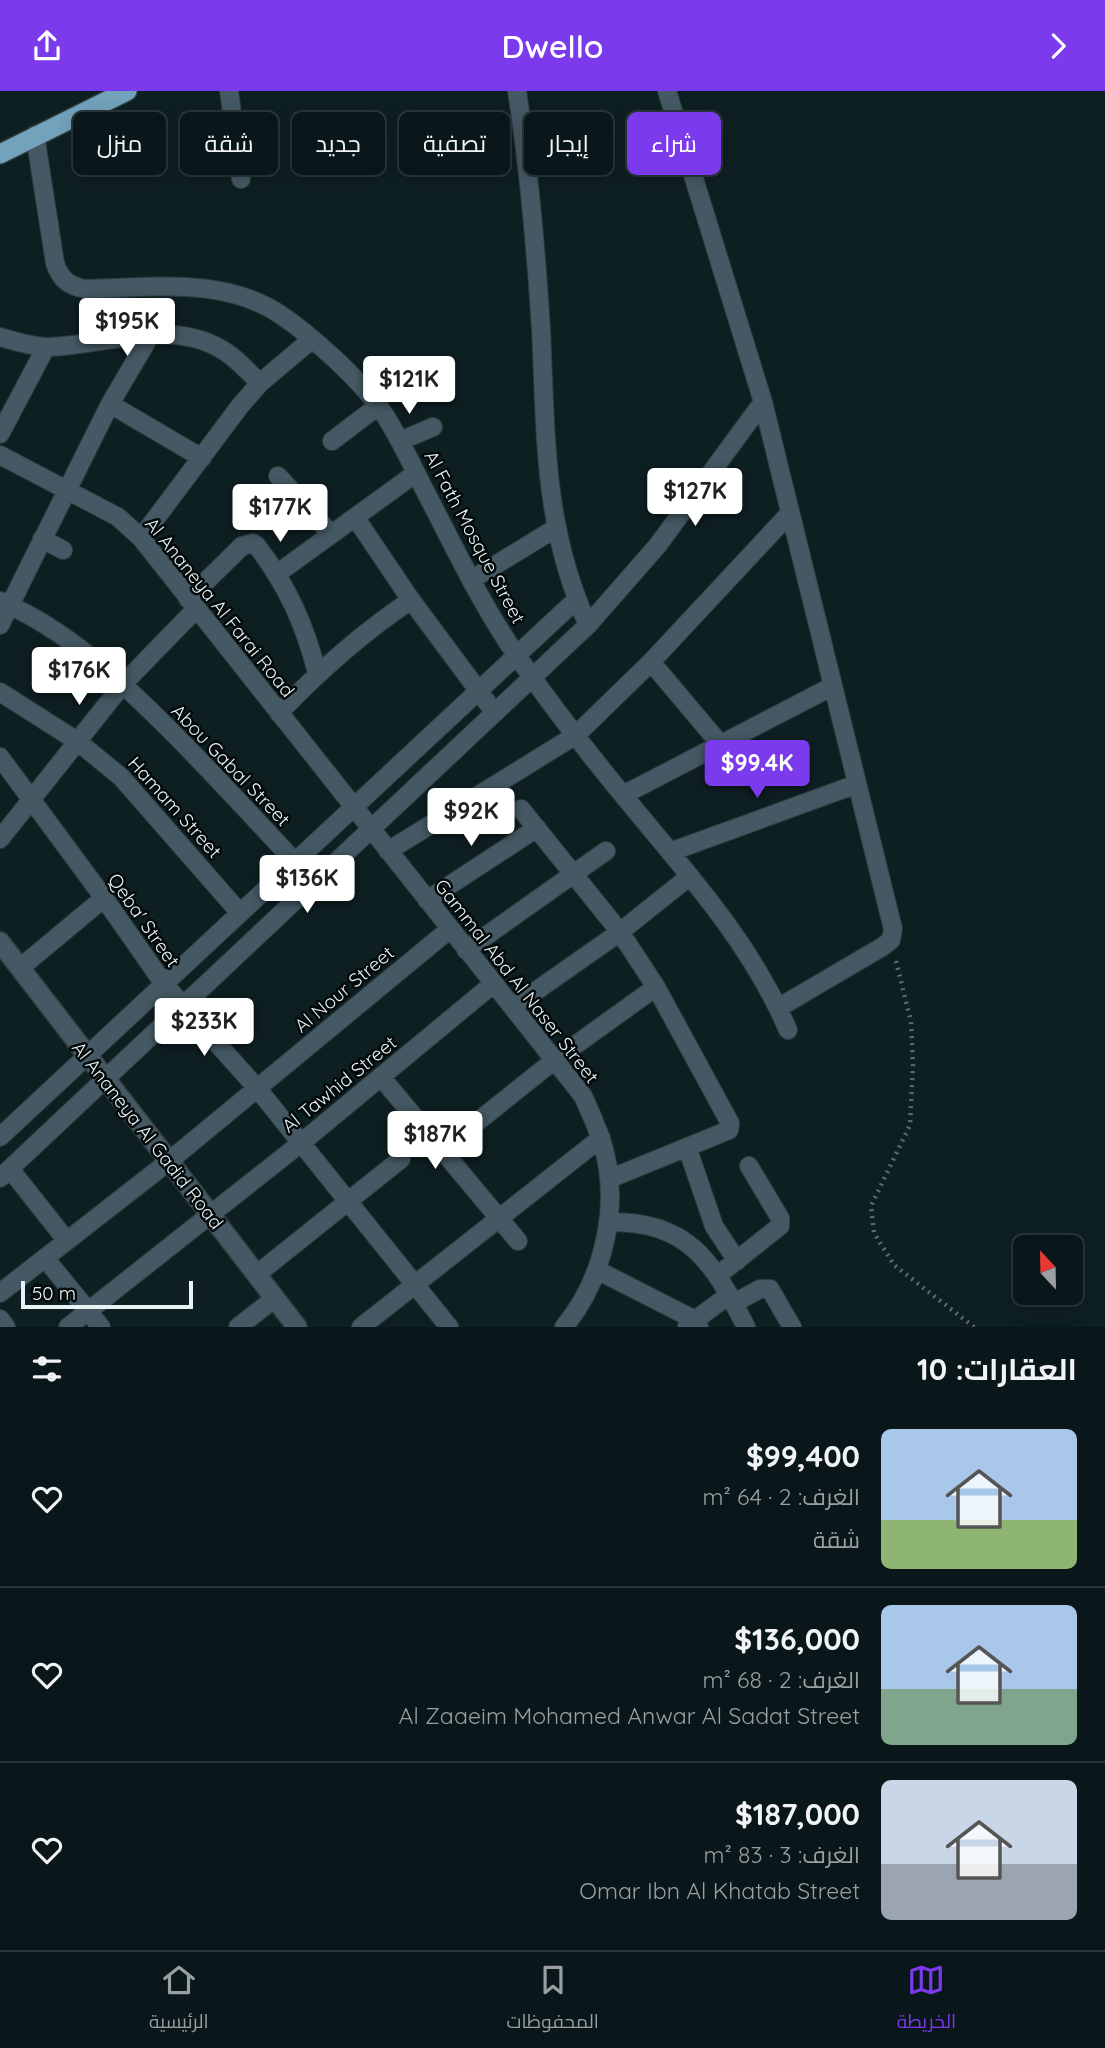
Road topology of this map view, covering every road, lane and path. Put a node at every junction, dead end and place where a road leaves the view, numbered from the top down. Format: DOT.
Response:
graph roads {
  1 [pos="127,91"];
  2 [pos="229,91"];
  3 [pos="517,91"];
  4 [pos="667,91"];
  5 [pos="35,135"];
  6 [pos="0,154"];
  7 [pos="241,179"];
  8 [pos="150,336"];
  9 [pos="0,337"];
  10 [pos="311,340"];
  11 [pos="46,347"];
  12 [pos="260,383"];
  13 [pos="763,402"];
  14 [pos="110,404"];
  15 [pos="378,406"];
  16 [pos="433,427"];
  17 [pos="0,434"];
  18 [pos="332,440"];
  19 [pos="400,441"];
  20 [pos="0,455"];
  21 [pos="202,459"];
  22 [pos="416,473"];
  23 [pos="278,476"];
  24 [pos="67,490"];
  25 [pos="790,513"];
  26 [pos="355,517"];
  27 [pos="556,528"];
  28 [pos="331,534"];
  29 [pos="141,538"];
  30 [pos="42,539"];
  31 [pos="63,550"];
  32 [pos="278,573"];
  33 [pos="471,580"];
  34 [pos="577,599"];
  35 [pos="411,600"];
  36 [pos="5,603"];
  37 [pos="192,604"];
  38 [pos="0,625"];
  39 [pos="589,625"];
  40 [pos="516,655"];
  41 [pos="651,662"];
  42 [pos="317,673"];
  43 [pos="533,677"];
  44 [pos="123,684"];
  45 [pos="833,686"];
  46 [pos="479,690"];
  47 [pos="0,692"];
  48 [pos="279,713"];
  49 [pos="495,713"];
  50 [pos="576,735"];
  51 [pos="77,740"];
  52 [pos="721,745"];
  53 [pos="0,757"];
  54 [pos="857,784"];
  55 [pos="623,795"];
  56 [pos="31,799"];
  57 [pos="355,807"];
  58 [pos="521,809"];
  59 [pos="537,828"];
  60 [pos="371,829"];
  61 [pos="0,839"];
  62 [pos="388,851"];
  63 [pos="606,851"];
  64 [pos="670,852"];
  65 [pos="295,862"];
  66 [pos="575,874"];
  67 [pos="690,876"];
  68 [pos="104,898"];
  69 [pos="427,901"];
  70 [pos="240,913"];
  71 [pos="450,929"];
  72 [pos="620,932"];
  73 [pos="891,940"];
  74 [pos="1,945"];
  75 [pos="466,950"];
  76 [pos="20,968"];
  77 [pos="493,984"];
  78 [pos="164,985"];
  79 [pos="656,987"];
  80 [pos="183,1006"];
  81 [pos="513,1007"];
  82 [pos="778,1008"];
  83 [pos="788,1030"];
  84 [pos="87,1056"];
  85 [pos="555,1059"];
  86 [pos="381,1077"];
  87 [pos="104,1080"];
  88 [pos="257,1088"];
  89 [pos="0,1137"];
  90 [pos="601,1138"];
  91 [pos="301,1143"];
  92 [pos="687,1147"];
  93 [pos="442,1150"];
  94 [pos="401,1159"];
  95 [pos="168,1162"];
  96 [pos="749,1166"];
  97 [pos="5,1173"];
  98 [pos="609,1179"];
  99 [pos="348,1202"];
  100 [pos="209,1214"];
  101 [pos="500,1218"];
  102 [pos="608,1222"];
  103 [pos="67,1241"];
  104 [pos="518,1241"];
  105 [pos="45,1258"];
  106 [pos="737,1261"];
  107 [pos="597,1270"];
  108 [pos="256,1275"];
  109 [pos="718,1275"];
  110 [pos="415,1285"];
  111 [pos="0,1293"];
  112 [pos="274,1299"];
  113 [pos="732,1299"];
  114 [pos="88,1311"];
  115 [pos="0,1319"];
  116 [pos="694,1325"];
  117 [pos="6,1327"];
  118 [pos="68,1327"];
  119 [pos="101,1327"];
  120 [pos="238,1327"];
  121 [pos="297,1327"];
  122 [pos="362,1327"];
  123 [pos="449,1327"];
  124 [pos="564,1327"];
  125 [pos="746,1327"];
  126 [pos="792,1327"];
  127 [pos="974,1327"];
  1 -- 5 [label="highway"];
  2 -- 7 [label="street"];
  3 -- 27 [label="street"];
  4 -- 13 [label="street"];
  5 -- 6 [label="highway"];
  5 -- 10 [label="street, Al Fath Mosque Street"];
  8 -- 11 [label="street"];
  8 -- 12 [label="street"];
  8 -- 14 [label="street"];
  9 -- 11 [label="street"];
  10 -- 12 [label="street"];
  10 -- 15 [label="street, Al Fath Mosque Street"];
  11 -- 17 [label="street"];
  12 -- 21 [label="street"];
  13 -- 25 [label="street"];
  13 -- 39 [label="street"];
  14 -- 21 [label="street"];
  14 -- 24 [label="street"];
  15 -- 18 [label="street"];
  15 -- 19 [label="street, Al Fath Mosque Street"];
  16 -- 19 [label="street"];
  19 -- 22 [label="street, Al Fath Mosque Street"];
  20 -- 24 [label="street, Al Ananeya Al Farai Road"];
  21 -- 29 [label="street"];
  22 -- 26 [label="street"];
  22 -- 33 [label="street, Al Fath Mosque Street"];
  23 -- 28 [label="street"];
  24 -- 29 [label="street, Al Ananeya Al Farai Road"];
  24 -- 30 [label="street"];
  25 -- 41 [label="street"];
  25 -- 45 [label="street"];
  26 -- 28 [label="street"];
  26 -- 35 [label="street"];
  27 -- 33 [label="street"];
  27 -- 34 [label="street"];
  28 -- 32 [label="street"];
  29 -- 37 [label="street, Al Ananeya Al Farai Road"];
  30 -- 31 [label="street"];
  30 -- 36 [label="street"];
  32 -- 37 [label="street"];
  32 -- 42 [label="street"];
  33 -- 40 [label="street, Al Fath Mosque Street"];
  34 -- 39 [label="street"];
  34 -- 40 [label="street"];
  35 -- 42 [label="street"];
  35 -- 46 [label="street"];
  36 -- 38 [label="street"];
  36 -- 44 [label="street, Abou Gabal Street"];
  37 -- 44 [label="street"];
  37 -- 48 [label="street, Al Ananeya Al Farai Road"];
  39 -- 43 [label="street"];
  40 -- 43 [label="street, Al Fath Mosque Street"];
  40 -- 46 [label="street"];
  41 -- 50 [label="street"];
  41 -- 52 [label="street"];
  42 -- 48 [label="street"];
  43 -- 49 [label="street"];
  43 -- 50 [label="street, Al Fath Mosque Street"];
  44 -- 51 [label="street"];
  44 -- 65 [label="street, Abou Gabal Street"];
  45 -- 52 [label="street"];
  45 -- 54 [label="street"];
  46 -- 49 [label="street"];
  46 -- 57 [label="street"];
  47 -- 51 [label="street, Hamam Street"];
  48 -- 57 [label="street, Al Ananeya Al Farai Road"];
  49 -- 60 [label="street"];
  50 -- 55 [label="street, Al Fath Mosque Street"];
  50 -- 62 [label="street"];
  51 -- 56 [label="street"];
  51 -- 70 [label="street, Hamam Street"];
  52 -- 55 [label="street"];
  53 -- 56 [label="street, Qeba' Street"];
  54 -- 64 [label="street"];
  54 -- 73 [label="street"];
  55 -- 64 [label="street, Al Fath Mosque Street"];
  56 -- 61 [label="street"];
  56 -- 68 [label="street, Qeba' Street"];
  57 -- 60 [label="street, Al Ananeya Al Farai Road"];
  57 -- 65 [label="street"];
  58 -- 59 [label="street"];
  59 -- 66 [label="street"];
  59 -- 69 [label="street"];
  60 -- 62 [label="street, Gammal Abd Al Naser Street"];
  60 -- 80 [label="street"];
  62 -- 69 [label="street, Gammal Abd Al Naser Street"];
  63 -- 66 [label="street"];
  64 -- 67 [label="street, Al Fath Mosque Street"];
  65 -- 70 [label="street"];
  66 -- 72 [label="street"];
  66 -- 75 [label="street"];
  67 -- 72 [label="street"];
  67 -- 82 [label="street, Al Fath Mosque Street"];
  68 -- 76 [label="street"];
  68 -- 78 [label="street, Qeba' Street"];
  69 -- 71 [label="street, Gammal Abd Al Naser Street"];
  70 -- 78 [label="street"];
  71 -- 75 [label="street, Gammal Abd Al Naser Street"];
  71 -- 88 [label="street, Al Nour Street"];
  72 -- 79 [label="street"];
  72 -- 81 [label="street"];
  73 -- 82 [label="street"];
  73 -- 127 [label="path"];
  74 -- 76 [label="street, Al Ananeya Al Gadid Road"];
  75 -- 77 [label="street, Gammal Abd Al Naser Street"];
  76 -- 84 [label="street, Al Ananeya Al Gadid Road"];
  77 -- 81 [label="street, Gammal Abd Al Naser Street"];
  77 -- 86 [label="street, Al Tawhid Street"];
  78 -- 80 [label="street, Qeba' Street"];
  78 -- 84 [label="street"];
  79 -- 85 [label="street"];
  79 -- 92 [label="street"];
  80 -- 87 [label="street"];
  80 -- 88 [label="street, Qeba' Street"];
  81 -- 85 [label="street, Gammal Abd Al Naser Street"];
  82 -- 83 [label="street, Al Fath Mosque Street"];
  84 -- 87 [label="street, Al Ananeya Al Gadid Road"];
  84 -- 89 [label="street"];
  85 -- 90 [label="street, Gammal Abd Al Naser Street"];
  85 -- 93 [label="street"];
  86 -- 91 [label="street, Al Tawhid Street"];
  86 -- 93 [label="street"];
  87 -- 95 [label="street, Al Ananeya Al Gadid Road"];
  87 -- 97 [label="street"];
  88 -- 91 [label="street, Qeba' Street"];
  88 -- 95 [label="street, Al Nour Street"];
  90 -- 98 [label="street, Gammal Abd Al Naser Street"];
  90 -- 101 [label="street"];
  91 -- 99 [label="street, Qeba' Street"];
  91 -- 100 [label="street, Al Tawhid Street"];
  92 -- 98 [label="street"];
  92 -- 106 [label="street"];
  93 -- 101 [label="street"];
  94 -- 99 [label="street"];
  95 -- 100 [label="street, Al Ananeya Al Gadid Road"];
  95 -- 103 [label="street, Al Nour Street"];
  96 -- 106 [label="street"];
  97 -- 103 [label="street"];
  98 -- 102 [label="street, Gammal Abd Al Naser Street"];
  99 -- 108 [label="street"];
  99 -- 110 [label="street, Qeba' Street"];
  100 -- 108 [label="street, Al Ananeya Al Gadid Road"];
  100 -- 114 [label="street, Al Tawhid Street"];
  101 -- 104 [label="street"];
  101 -- 110 [label="street"];
  102 -- 107 [label="street, Gammal Abd Al Naser Street"];
  102 -- 109 [label="street"];
  103 -- 105 [label="street, Al Nour Street"];
  105 -- 111 [label="street, Al Nour Street"];
  105 -- 114 [label="street"];
  106 -- 109 [label="street"];
  107 -- 116 [label="street"];
  107 -- 124 [label="street, Gammal Abd Al Naser Street"];
  108 -- 112 [label="street, Al Ananeya Al Gadid Road"];
  109 -- 113 [label="street"];
  110 -- 122 [label="street"];
  110 -- 123 [label="street, Qeba' Street"];
  112 -- 120 [label="street"];
  112 -- 121 [label="street, Al Ananeya Al Gadid Road"];
  113 -- 116 [label="street"];
  113 -- 125 [label="street"];
  113 -- 126 [label="street"];
  114 -- 118 [label="street, Al Tawhid Street"];
  114 -- 119 [label="street"];
  115 -- 117 [label="street"];
}
